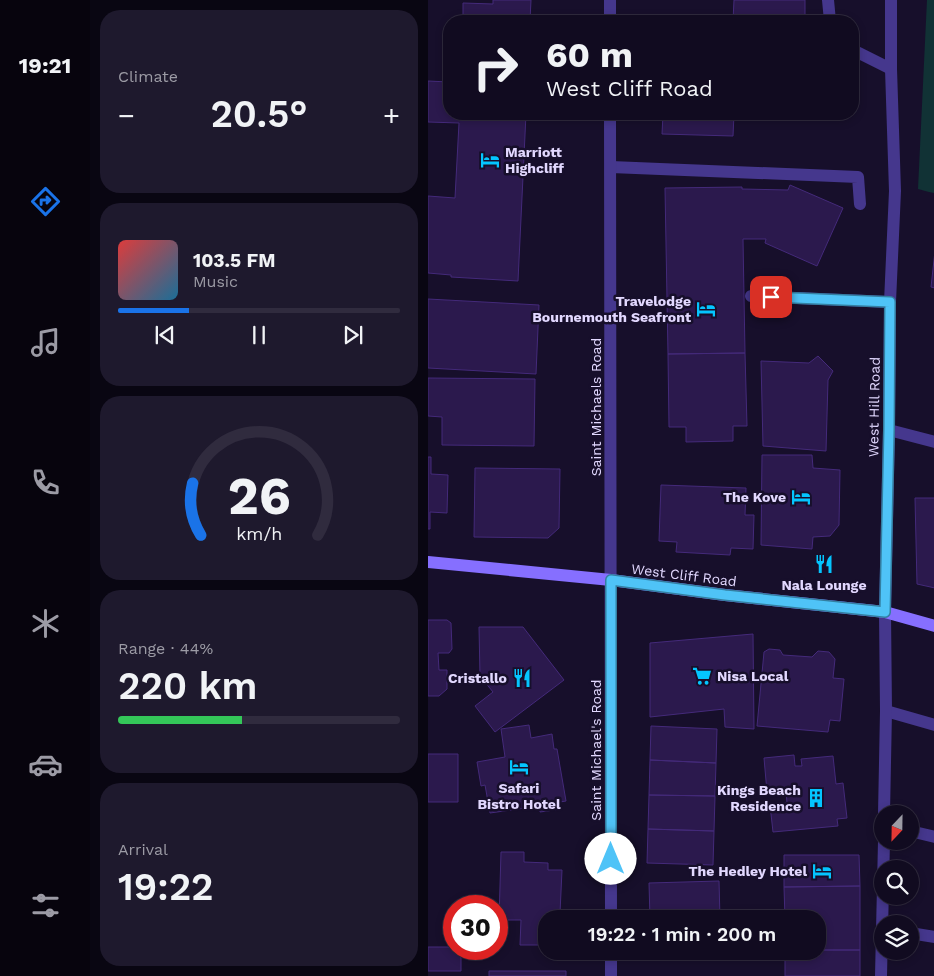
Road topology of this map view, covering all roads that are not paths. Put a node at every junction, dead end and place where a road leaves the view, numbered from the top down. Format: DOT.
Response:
graph roads {
  1 [pos="610,0"];
  2 [pos="828,0"];
  3 [pos="891,0"];
  4 [pos="610,15"];
  5 [pos="829,15"];
  6 [pos="859,53"];
  7 [pos="891,69"];
  8 [pos="610,120"];
  9 [pos="611,167"];
  10 [pos="860,204"];
  11 [pos="751,296"];
  12 [pos="890,302"];
  13 [pos="889,430"];
  14 [pos="934,442"];
  15 [pos="428,562"];
  16 [pos="611,580"];
  17 [pos="885,612"];
  18 [pos="934,626"];
  19 [pos="886,711"];
  20 [pos="934,724"];
  21 [pos="884,805"];
  22 [pos="919,833"];
  23 [pos="934,837"];
  24 [pos="884,850"];
  25 [pos="611,910"];
  26 [pos="882,915"];
  27 [pos="919,934"];
  28 [pos="934,937"];
  29 [pos="611,960"];
  30 [pos="881,960"];
  31 [pos="611,976"];
  32 [pos="881,976"];
  1 -- 4 [label="street"];
  2 -- 5 [label="street"];
  3 -- 7 [label="street, West Hill Road"];
  6 -- 7 [label="street"];
  7 -- 12 [label="street, West Hill Road"];
  8 -- 9 [label="street, Saint Michaels Road"];
  9 -- 10 [label="street"];
  9 -- 16 [label="street, Saint Michaels Road"];
  11 -- 12 [label="street"];
  12 -- 13 [label="street, West Hill Road"];
  13 -- 14 [label="street"];
  13 -- 17 [label="street, West Hill Road"];
  15 -- 16 [label="main road, West Cliff Road"];
  16 -- 17 [label="main road, West Cliff Road"];
  16 -- 25 [label="street, Saint Michael's Road"];
  17 -- 18 [label="main road, West Cliff Road"];
  17 -- 19 [label="street, West Hill Road"];
  19 -- 20 [label="street"];
  19 -- 21 [label="street, West Hill Road"];
  22 -- 23 [label="street"];
  24 -- 26 [label="street"];
  27 -- 28 [label="street"];
  29 -- 31 [label="street"];
  30 -- 32 [label="street"];
}
